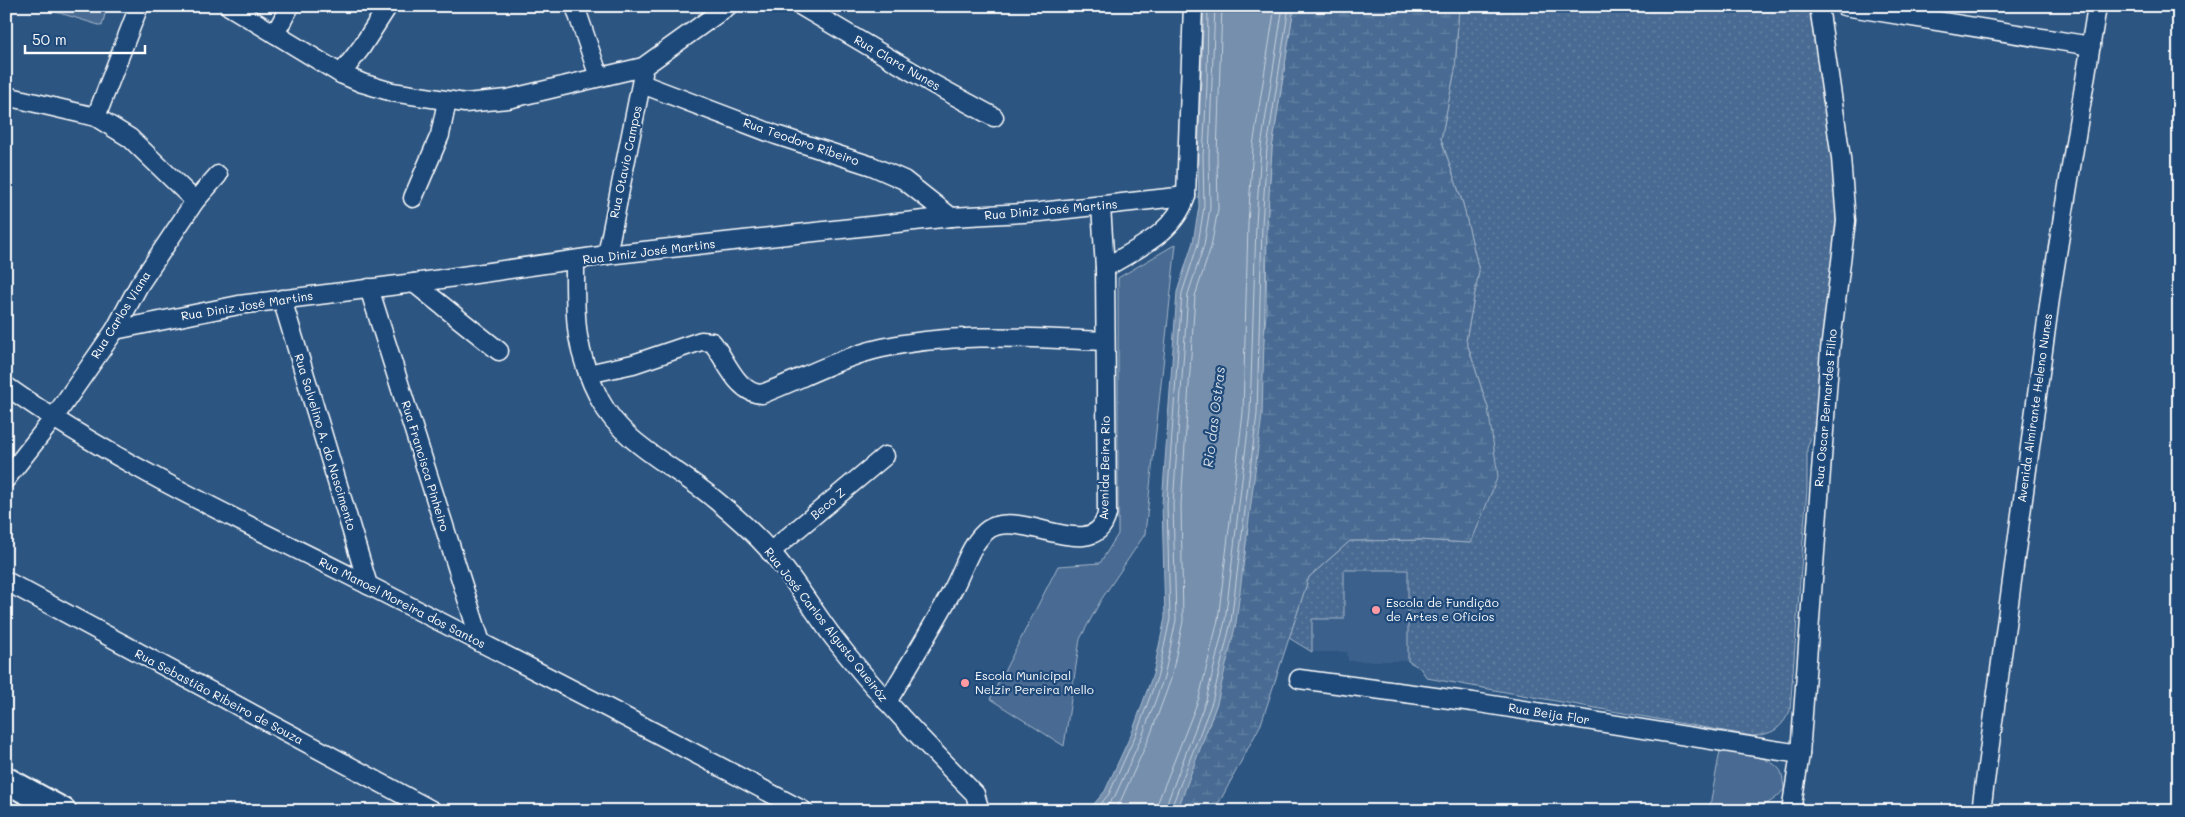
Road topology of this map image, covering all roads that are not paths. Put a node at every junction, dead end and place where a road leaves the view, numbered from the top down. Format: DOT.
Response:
graph roads {
  1 [pos="139,6"];
  2 [pos="229,6"];
  3 [pos="290,6"];
  4 [pos="388,6"];
  5 [pos="575,6"];
  6 [pos="728,6"];
  7 [pos="801,6"];
  8 [pos="1193,6"];
  9 [pos="1819,6"];
  10 [pos="1844,6"];
  11 [pos="2096,6"];
  12 [pos="276,34"];
  13 [pos="2091,46"];
  14 [pos="340,74"];
  15 [pos="599,76"];
  16 [pos="643,76"];
  17 [pos="6,96"];
  18 [pos="447,101"];
  19 [pos="96,117"];
  20 [pos="994,117"];
  21 [pos="218,175"];
  22 [pos="1186,196"];
  23 [pos="413,198"];
  24 [pos="195,201"];
  25 [pos="1101,206"];
  26 [pos="951,217"];
  27 [pos="607,255"];
  28 [pos="575,261"];
  29 [pos="1105,268"];
  30 [pos="414,283"];
  31 [pos="369,288"];
  32 [pos="282,299"];
  33 [pos="115,330"];
  34 [pos="1105,341"];
  35 [pos="499,351"];
  36 [pos="588,374"];
  37 [pos="6,386"];
  38 [pos="53,419"];
  39 [pos="885,456"];
  40 [pos="6,479"];
  41 [pos="770,552"];
  42 [pos="6,581"];
  43 [pos="368,585"];
  44 [pos="481,643"];
  45 [pos="1299,679"];
  46 [pos="887,702"];
  47 [pos="1800,754"];
  48 [pos="6,780"];
  49 [pos="63,811"];
  50 [pos="433,811"];
  51 [pos="804,811"];
  52 [pos="980,811"];
  53 [pos="1791,811"];
  54 [pos="1981,811"];
  1 -- 19 [label="street"];
  2 -- 12 [label="street"];
  3 -- 12 [label="street"];
  4 -- 14 [label="street"];
  5 -- 15 [label="street"];
  6 -- 16 [label="street"];
  7 -- 20 [label="street, Rua Clara Nunes"];
  8 -- 22 [label="street"];
  9 -- 47 [label="street, Rua Oscar Bernardes Filho"];
  10 -- 13 [label="street"];
  11 -- 13 [label="street, Avenida Almirante Heleno Nunes"];
  12 -- 14 [label="street"];
  13 -- 54 [label="street, Avenida Almirante Heleno Nunes"];
  14 -- 18 [label="street"];
  15 -- 16 [label="street"];
  15 -- 18 [label="street"];
  16 -- 26 [label="street, Rua Teodoro Ribeiro"];
  16 -- 27 [label="street, Rua Otavio Campos"];
  17 -- 19 [label="street"];
  18 -- 23 [label="street"];
  19 -- 24 [label="street"];
  21 -- 24 [label="street, Rua Carlos Viana"];
  22 -- 25 [label="street, Rua Diniz José Martins"];
  22 -- 29 [label="street"];
  24 -- 33 [label="street, Rua Carlos Viana"];
  25 -- 26 [label="street, Rua Diniz José Martins"];
  25 -- 29 [label="street, Avenida Beira Rio"];
  26 -- 27 [label="street, Rua Diniz José Martins"];
  27 -- 28 [label="street, Rua Diniz José Martins"];
  28 -- 30 [label="street, Rua Diniz José Martins"];
  28 -- 36 [label="street, Rua José Carlos Algusto Queiróz"];
  29 -- 34 [label="street, Avenida Beira Rio"];
  30 -- 31 [label="street, Rua Diniz José Martins"];
  30 -- 35 [label="street"];
  31 -- 32 [label="street, Rua Diniz José Martins"];
  31 -- 44 [label="street, Rua Francisca Pinheiro"];
  32 -- 33 [label="street, Rua Diniz José Martins"];
  32 -- 43 [label="street, Rua Salvelino A. do Nascimento"];
  33 -- 38 [label="street, Rua Carlos Viana"];
  34 -- 36 [label="street"];
  34 -- 46 [label="street, Avenida Beira Rio"];
  36 -- 41 [label="street, Rua José Carlos Algusto Queiróz"];
  37 -- 38 [label="street, Rua Manoel Moreira dos Santos"];
  38 -- 40 [label="street, Rua Carlos Viana"];
  38 -- 43 [label="street, Rua Manoel Moreira dos Santos"];
  39 -- 41 [label="street, Beco Z"];
  41 -- 46 [label="street, Rua José Carlos Algusto Queiróz"];
  42 -- 50 [label="street, Rua Sebastião Ribeiro de Souza"];
  43 -- 44 [label="street, Rua Manoel Moreira dos Santos"];
  44 -- 51 [label="street, Rua Manoel Moreira dos Santos"];
  45 -- 47 [label="street, Rua Beija Flor"];
  46 -- 52 [label="street, Rua José Carlos Algusto Queiróz"];
  47 -- 53 [label="street, Rua Oscar Bernardes Filho"];
  48 -- 49 [label="street"];
}
